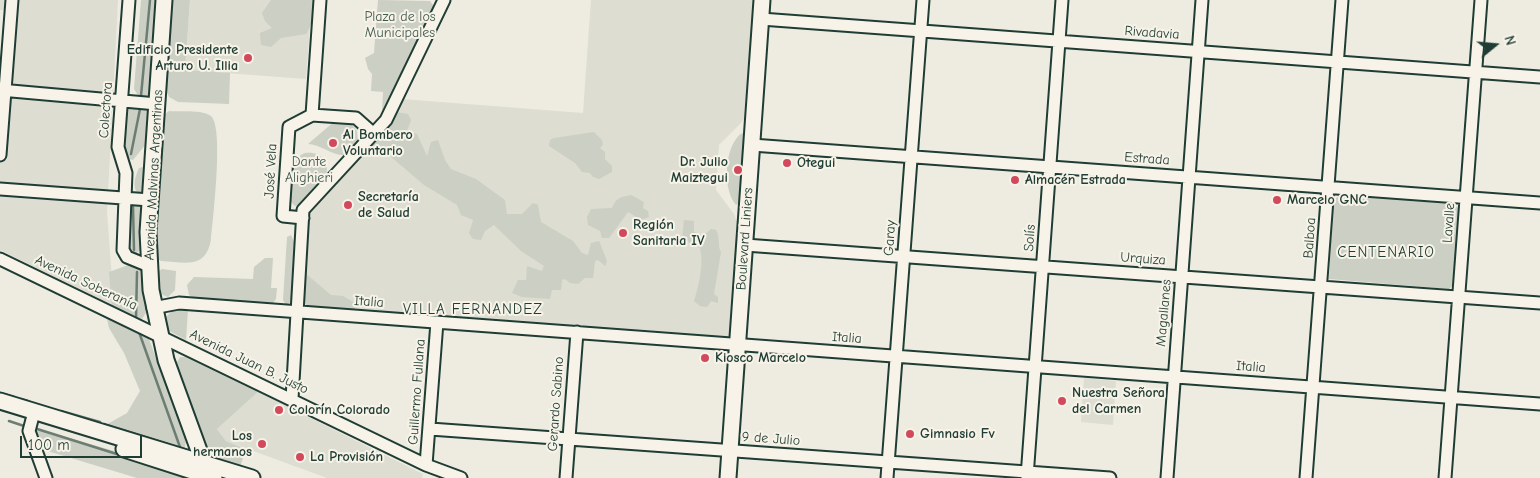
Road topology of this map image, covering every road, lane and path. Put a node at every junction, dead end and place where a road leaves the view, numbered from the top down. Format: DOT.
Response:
graph roads {
  1 [pos="12,0"];
  2 [pos="128,0"];
  3 [pos="164,0"];
  4 [pos="320,0"];
  5 [pos="444,0"];
  6 [pos="762,0"];
  7 [pos="923,0"];
  8 [pos="1062,0"];
  9 [pos="1202,0"];
  10 [pos="1342,0"];
  11 [pos="1481,0"];
  12 [pos="761,19"];
  13 [pos="921,32"];
  14 [pos="1060,41"];
  15 [pos="1198,52"];
  16 [pos="1338,62"];
  17 [pos="1475,72"];
  18 [pos="1540,77"];
  19 [pos="3,90"];
  20 [pos="121,99"];
  21 [pos="157,104"];
  22 [pos="312,115"];
  23 [pos="374,134"];
  24 [pos="752,145"];
  25 [pos="0,155"];
  26 [pos="912,157"];
  27 [pos="1050,167"];
  28 [pos="1189,178"];
  29 [pos="1328,188"];
  30 [pos="0,189"];
  31 [pos="124,198"];
  32 [pos="1466,198"];
  33 [pos="150,200"];
  34 [pos="1540,203"];
  35 [pos="303,218"];
  36 [pos="745,245"];
  37 [pos="904,256"];
  38 [pos="0,259"];
  39 [pos="149,266"];
  40 [pos="1043,267"];
  41 [pos="1182,277"];
  42 [pos="1321,287"];
  43 [pos="1459,297"];
  44 [pos="1540,303"];
  45 [pos="153,308"];
  46 [pos="297,312"];
  47 [pos="437,322"];
  48 [pos="576,332"];
  49 [pos="160,336"];
  50 [pos="737,344"];
  51 [pos="897,356"];
  52 [pos="1036,366"];
  53 [pos="1174,376"];
  54 [pos="1313,387"];
  55 [pos="1451,397"];
  56 [pos="292,399"];
  57 [pos="0,401"];
  58 [pos="1540,404"];
  59 [pos="0,411"];
  60 [pos="33,416"];
  61 [pos="430,429"];
  62 [pos="569,438"];
  63 [pos="730,451"];
  64 [pos="888,462"];
  65 [pos="426,465"];
  66 [pos="209,474"];
  67 [pos="1028,475"];
  68 [pos="46,478"];
  69 [pos="252,478"];
  70 [pos="461,478"];
  71 [pos="566,478"];
  72 [pos="728,478"];
  73 [pos="888,478"];
  74 [pos="1110,478"];
  75 [pos="1167,478"];
  76 [pos="1306,478"];
  77 [pos="1445,478"];
  1 -- 19 [label="street"];
  2 -- 20 [label="street, Colectora"];
  3 -- 21 [label="main road, Avenida Malvinas Argentinas"];
  4 -- 22 [label="street"];
  5 -- 23 [label="street"];
  6 -- 12 [label="main road, Boulevard Liniers"];
  7 -- 13 [label="street, Garay"];
  8 -- 14 [label="street, Solís"];
  9 -- 15 [label="street, Magallanes"];
  10 -- 16 [label="street, Balboa"];
  11 -- 17 [label="street, Lavalle"];
  12 -- 13 [label="street, Rivadavia"];
  12 -- 24 [label="main road, Boulevard Liniers"];
  13 -- 14 [label="street, Rivadavia"];
  13 -- 26 [label="street, Garay"];
  14 -- 15 [label="street, Rivadavia"];
  14 -- 27 [label="street, Solís"];
  15 -- 16 [label="street, Rivadavia"];
  15 -- 28 [label="street, Magallanes"];
  16 -- 17 [label="street, Rivadavia"];
  16 -- 29 [label="street, Balboa"];
  17 -- 18 [label="street, Rivadavia"];
  17 -- 32 [label="street, Lavalle"];
  19 -- 20 [label="street"];
  19 -- 25 [label="street"];
  20 -- 21 [label="street"];
  20 -- 31 [label="street, Colectora"];
  21 -- 33 [label="main road, Avenida Malvinas Argentinas"];
  22 -- 23 [label="street"];
  22 -- 35 [label="street, José Vela"];
  23 -- 35 [label="street"];
  24 -- 26 [label="street, Estrada"];
  24 -- 36 [label="main road, Boulevard Liniers"];
  26 -- 27 [label="street, Estrada"];
  26 -- 37 [label="street, Garay"];
  27 -- 28 [label="street, Estrada"];
  27 -- 40 [label="street, Solís"];
  28 -- 29 [label="street, Estrada"];
  28 -- 41 [label="street, Magallanes"];
  29 -- 32 [label="street, Estrada"];
  29 -- 42 [label="street, Balboa"];
  30 -- 31 [label="street"];
  31 -- 33 [label="street"];
  31 -- 39 [label="street, Colectora"];
  32 -- 34 [label="street, Estrada"];
  32 -- 43 [label="street, Lavalle"];
  33 -- 39 [label="main road, Avenida Malvinas Argentinas"];
  35 -- 46 [label="street"];
  36 -- 37 [label="street, Urquiza"];
  36 -- 50 [label="main road, Boulevard Liniers"];
  37 -- 40 [label="street, Urquiza"];
  37 -- 51 [label="street, Garay"];
  38 -- 49 [label="street, Avenida Soberanía"];
  39 -- 45 [label="main road, Avenida Malvinas Argentinas"];
  40 -- 41 [label="street, Urquiza"];
  40 -- 52 [label="street, Solís"];
  41 -- 42 [label="street, Urquiza"];
  41 -- 53 [label="street, Magallanes"];
  42 -- 43 [label="street, Urquiza"];
  42 -- 54 [label="street, Balboa"];
  43 -- 44 [label="street, Urquiza"];
  43 -- 55 [label="street, Lavalle"];
  45 -- 46 [label="street, Italia"];
  45 -- 49 [label="main road, Avenida Malvinas Argentinas"];
  46 -- 47 [label="street, Italia"];
  46 -- 56 [label="street"];
  47 -- 48 [label="street, Italia"];
  47 -- 61 [label="street, Guillermo Fullana"];
  48 -- 50 [label="street, Italia"];
  48 -- 62 [label="street, Gerardo Sabino"];
  49 -- 56 [label="street, Avenida Juan B. Justo"];
  49 -- 66 [label="main road, Avenida Malvinas Argentinas"];
  50 -- 51 [label="street, Italia"];
  50 -- 63 [label="main road, Boulevard Liniers"];
  51 -- 52 [label="street, Italia"];
  51 -- 64 [label="street, Garay"];
  52 -- 53 [label="street, Italia"];
  52 -- 67 [label="street, Solís"];
  53 -- 54 [label="street, Italia"];
  53 -- 75 [label="street, Magallanes"];
  54 -- 55 [label="street, Italia"];
  54 -- 76 [label="street, Balboa"];
  55 -- 58 [label="street, Italia"];
  55 -- 77 [label="street, Lavalle"];
  56 -- 65 [label="street, Avenida Juan B. Justo"];
  57 -- 60 [label="main road"];
  59 -- 60 [label="main road"];
  60 -- 66 [label="main road"];
  60 -- 68 [label="street"];
  61 -- 62 [label="street, 9 de Julio"];
  61 -- 65 [label="street, Guillermo Fullana"];
  62 -- 63 [label="street, 9 de Julio"];
  62 -- 71 [label="street, Gerardo Sabino"];
  63 -- 64 [label="street, 9 de Julio"];
  63 -- 72 [label="main road, Boulevard Liniers"];
  64 -- 67 [label="street, 9 de Julio"];
  64 -- 73 [label="street, Garay"];
  65 -- 70 [label="street, Avenida Juan B. Justo"];
  66 -- 69 [label="main road"];
  67 -- 74 [label="street, 9 de Julio"];
}
